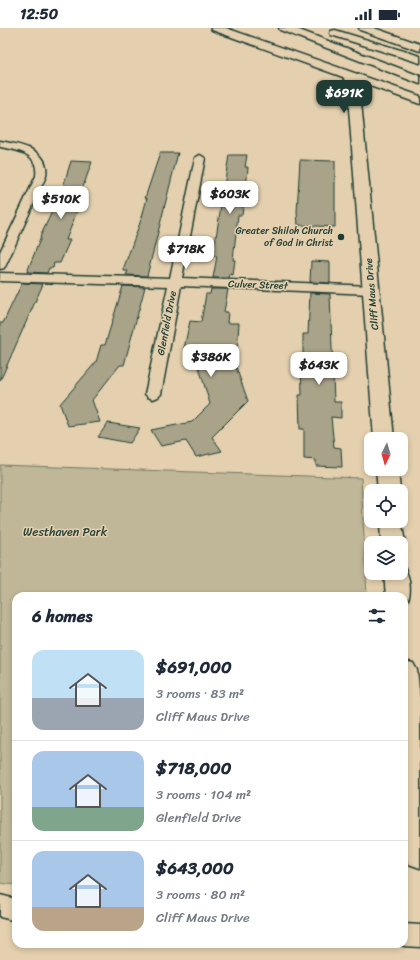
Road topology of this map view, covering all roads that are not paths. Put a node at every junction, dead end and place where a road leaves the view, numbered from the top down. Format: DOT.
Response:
graph roads {
  1 [pos="364,28"];
  2 [pos="223,29"];
  3 [pos="287,29"];
  4 [pos="420,48"];
  5 [pos="420,60"];
  6 [pos="420,64"];
  7 [pos="347,74"];
  8 [pos="420,80"];
  9 [pos="415,98"];
  10 [pos="0,144"];
  11 [pos="359,148"];
  12 [pos="200,158"];
  13 [pos="0,265"];
  14 [pos="0,277"];
  15 [pos="175,282"];
  16 [pos="371,290"];
  17 [pos="153,394"];
  18 [pos="383,432"];
  19 [pos="397,580"];
  20 [pos="398,592"];
  21 [pos="408,716"];
  22 [pos="420,855"];
  23 [pos="0,906"];
  24 [pos="12,909"];
  25 [pos="408,935"];
  26 [pos="420,936"];
  1 -- 4 [label="main road"];
  2 -- 7 [label="main road"];
  3 -- 8 [label="main road"];
  5 -- 6 [label="main road"];
  7 -- 9 [label="main road"];
  7 -- 11 [label="main road, Cliff Maus Drive"];
  9 -- 11 [label="main road, Cliff Maus Drive"];
  10 -- 13 [label="street"];
  11 -- 16 [label="main road, Cliff Maus Drive"];
  12 -- 15 [label="street, Glenfield Drive"];
  14 -- 15 [label="street, Culver Street"];
  15 -- 16 [label="street, Culver Street"];
  15 -- 17 [label="street, Glenfield Drive"];
  16 -- 18 [label="main road, Cliff Maus Drive"];
  19 -- 20 [label="main road"];
  21 -- 22 [label="main road"];
  23 -- 24 [label="street"];
  25 -- 26 [label="street"];
}
